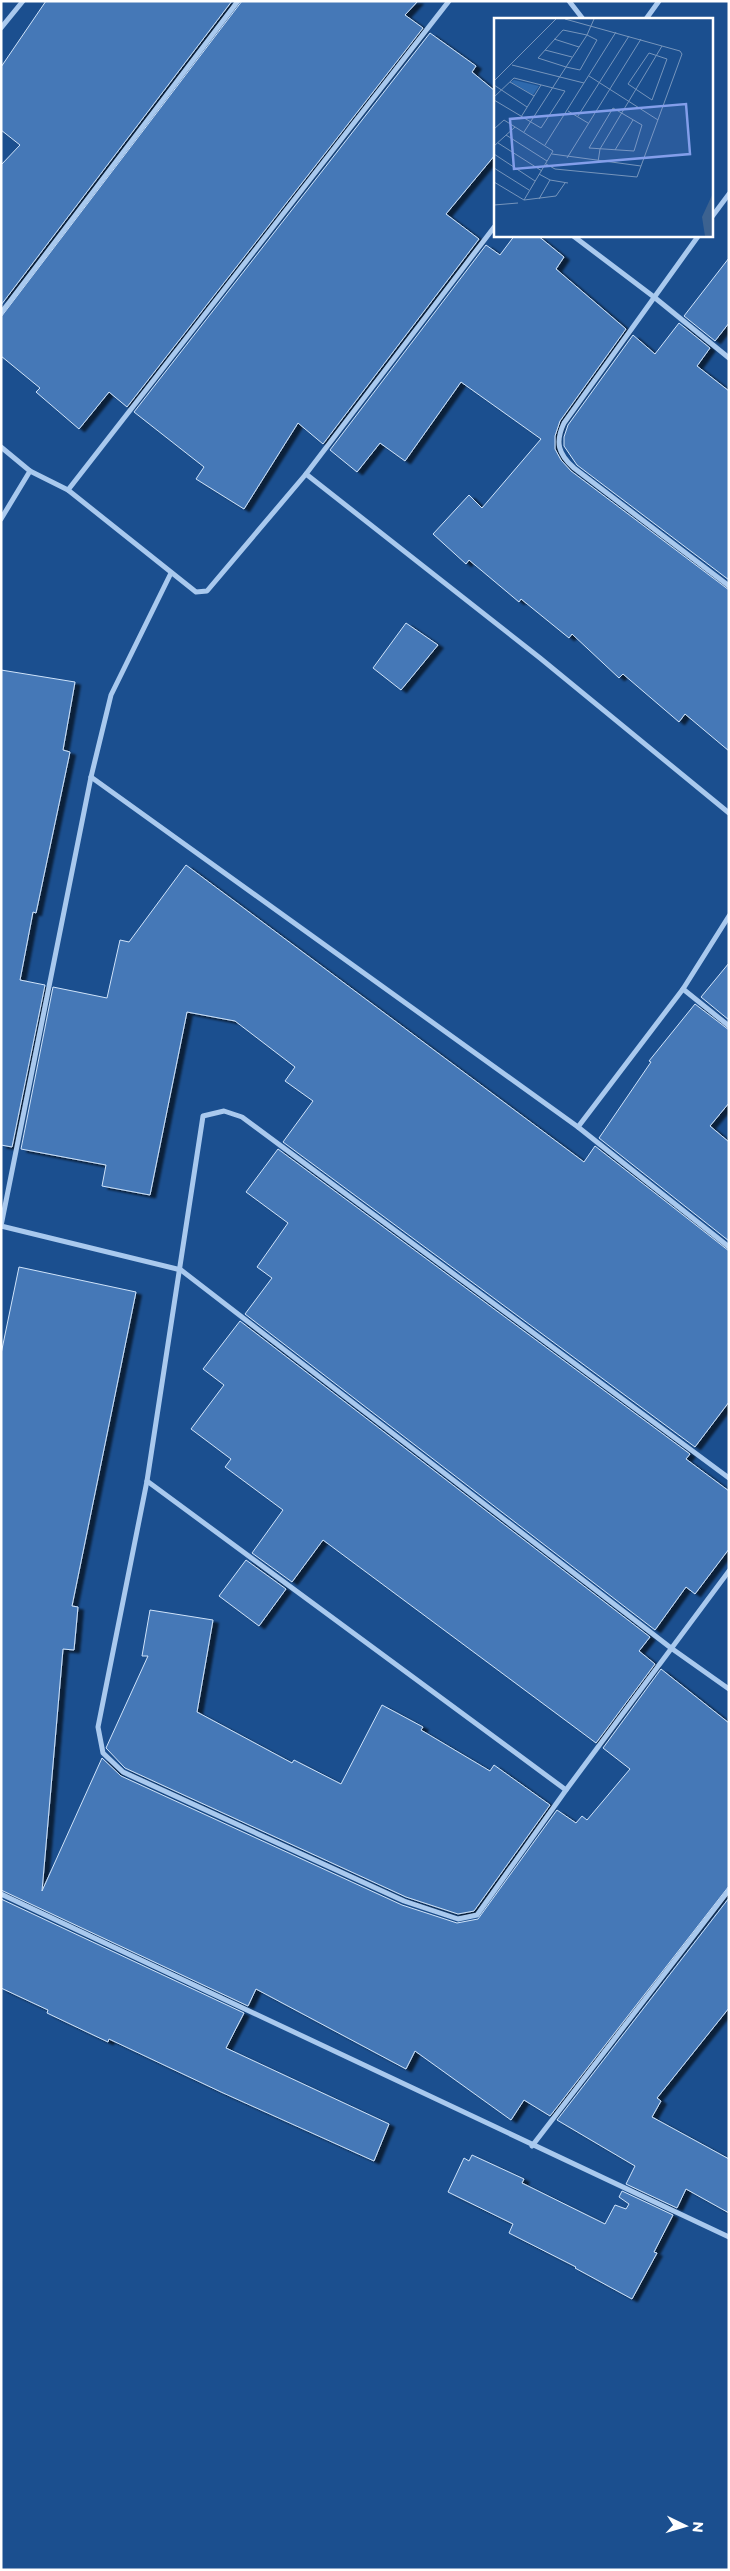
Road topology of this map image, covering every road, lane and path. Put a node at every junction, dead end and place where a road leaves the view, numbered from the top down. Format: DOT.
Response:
graph roads {
  1 [pos="23,1"];
  2 [pos="238,1"];
  3 [pos="449,1"];
  4 [pos="569,1"];
  5 [pos="659,1"];
  6 [pos="582,18"];
  7 [pos="647,18"];
  8 [pos="1,28"];
  9 [pos="729,194"];
  10 [pos="712,217"];
  11 [pos="494,227"];
  12 [pos="573,236"];
  13 [pos="698,236"];
  14 [pos="654,296"];
  15 [pos="1,313"];
  16 [pos="729,358"];
  17 [pos="1,447"];
  18 [pos="30,471"];
  19 [pos="306,474"];
  20 [pos="68,490"];
  21 [pos="1,519"];
  22 [pos="171,573"];
  23 [pos="729,586"];
  24 [pos="91,777"];
  25 [pos="729,813"];
  26 [pos="729,916"];
  27 [pos="683,989"];
  28 [pos="729,1026"];
  29 [pos="578,1127"];
  30 [pos="1,1226"];
  31 [pos="729,1247"];
  32 [pos="181,1270"];
  33 [pos="729,1478"];
  34 [pos="147,1482"];
  35 [pos="729,1571"];
  36 [pos="671,1648"];
  37 [pos="729,1689"];
  38 [pos="566,1790"];
  39 [pos="729,1890"];
  40 [pos="1,1894"];
  41 [pos="532,2146"];
  42 [pos="729,2236"];
  1 -- 8 [label="street"];
  2 -- 15 [label="street"];
  3 -- 20 [label="street"];
  4 -- 6 [label="street"];
  5 -- 7 [label="street"];
  9 -- 10 [label="street"];
  11 -- 19 [label="street"];
  12 -- 14 [label="street"];
  13 -- 14 [label="street"];
  14 -- 16 [label="street"];
  14 -- 23 [label="street"];
  17 -- 18 [label="street"];
  18 -- 20 [label="street"];
  18 -- 21 [label="street"];
  19 -- 22 [label="street"];
  19 -- 25 [label="street"];
  20 -- 22 [label="street"];
  22 -- 24 [label="street"];
  24 -- 29 [label="street"];
  24 -- 30 [label="street"];
  26 -- 27 [label="street"];
  27 -- 28 [label="street"];
  27 -- 29 [label="street"];
  29 -- 31 [label="street"];
  30 -- 32 [label="street"];
  32 -- 33 [label="street"];
  32 -- 34 [label="street"];
  32 -- 36 [label="street"];
  34 -- 38 [label="street"];
  34 -- 38 [label="street"];
  35 -- 36 [label="street"];
  36 -- 37 [label="street"];
  36 -- 38 [label="street"];
  39 -- 41 [label="street"];
  40 -- 41 [label="street"];
  41 -- 42 [label="street"];
}
